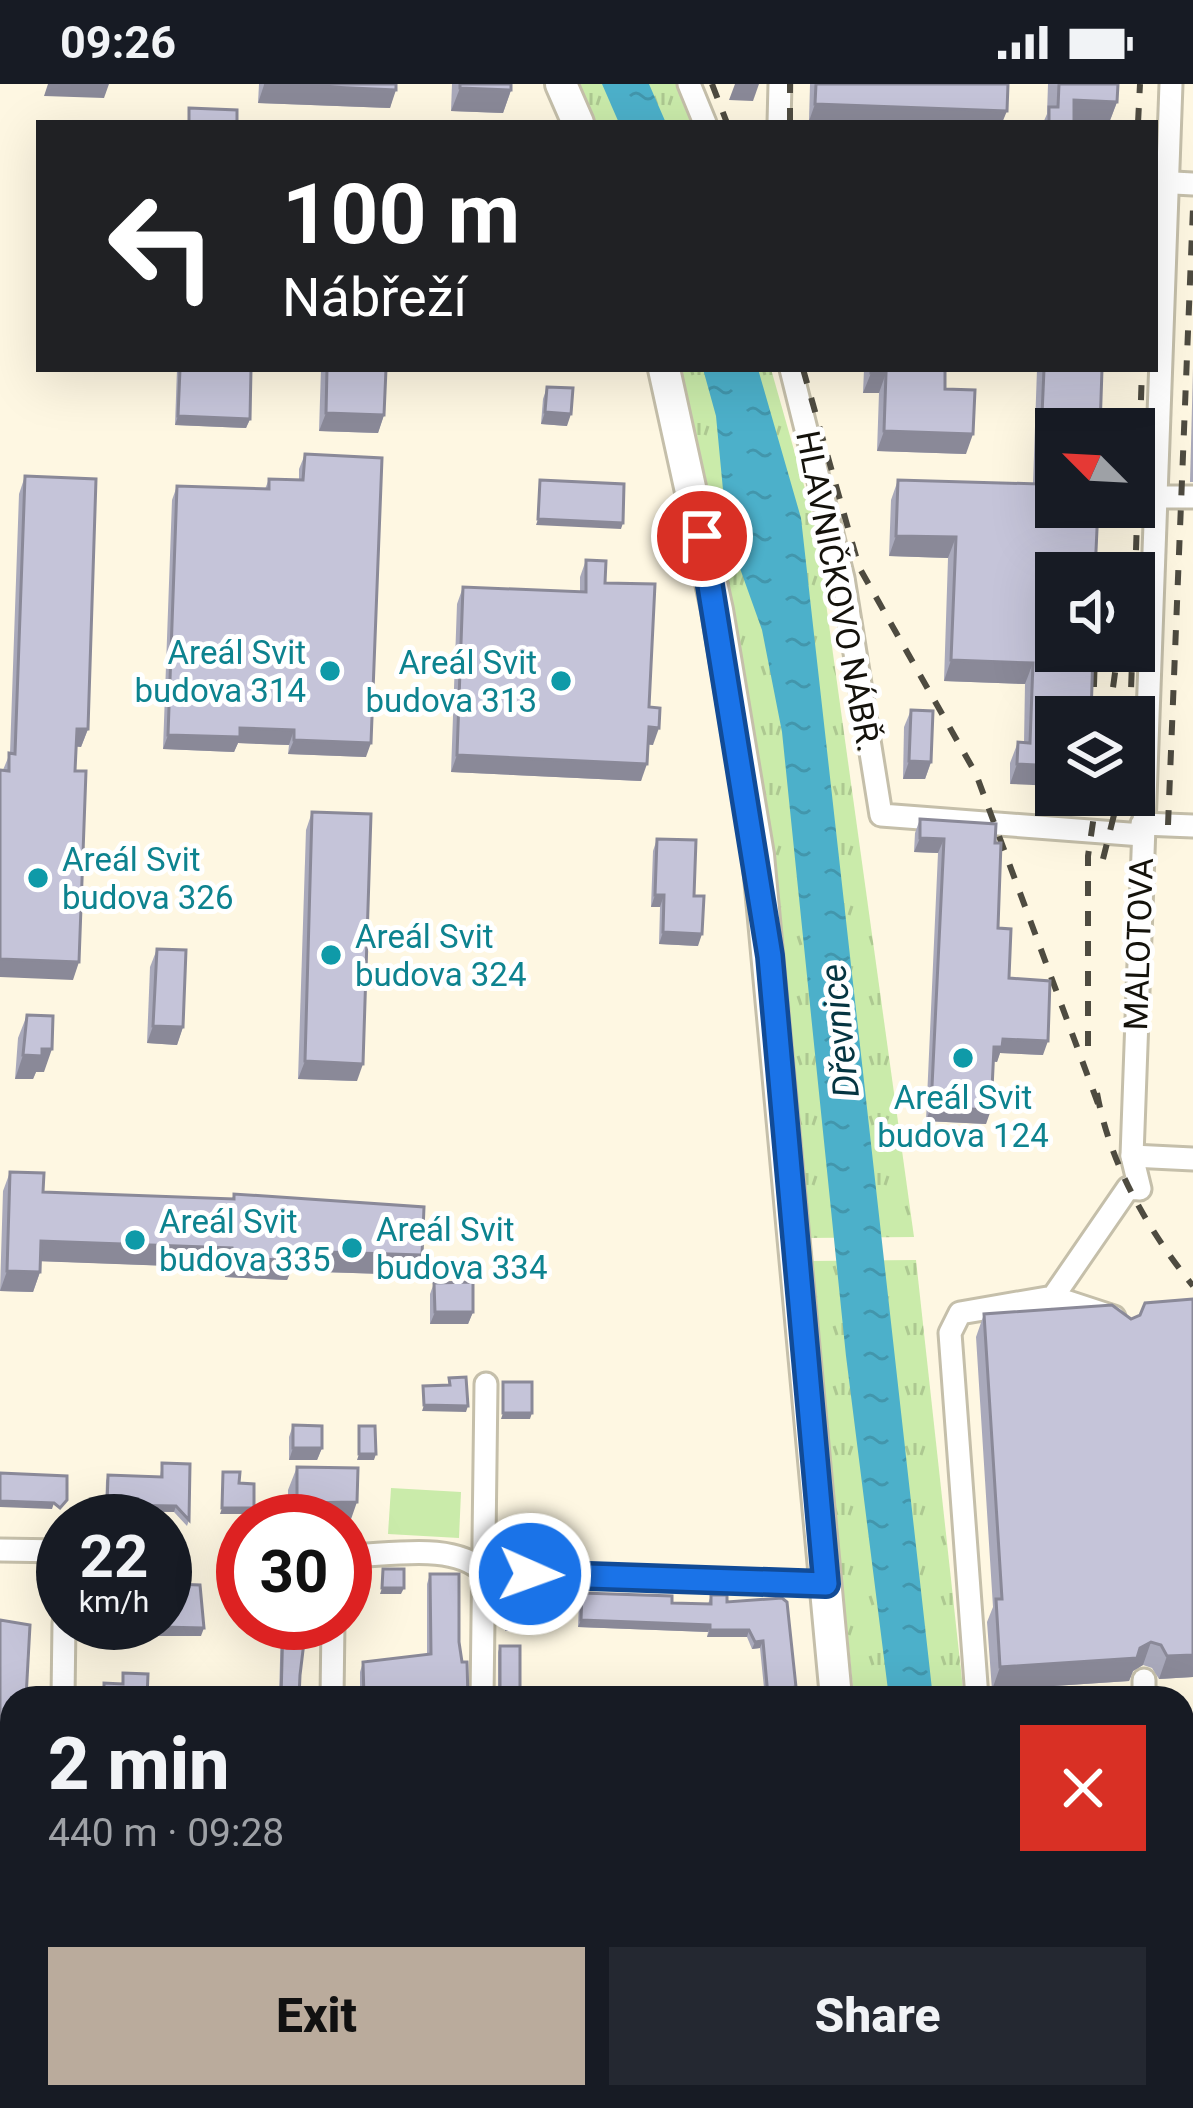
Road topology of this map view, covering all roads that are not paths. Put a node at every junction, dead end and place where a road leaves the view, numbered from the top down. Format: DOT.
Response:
graph roads {
  1 [pos="562,84"];
  2 [pos="689,84"];
  3 [pos="779,84"];
  4 [pos="1172,84"];
  5 [pos="577,120"];
  6 [pos="705,120"];
  7 [pos="778,120"];
  8 [pos="1161,182"];
  9 [pos="1193,184"];
  10 [pos="1158,287"];
  11 [pos="665,372"];
  12 [pos="792,372"];
  13 [pos="1156,372"];
  14 [pos="1155,408"];
  15 [pos="1155,496"];
  16 [pos="1193,497"];
  17 [pos="1151,528"];
  18 [pos="1193,826"];
  19 [pos="1142,829"];
  20 [pos="1132,1156"];
  21 [pos="1193,1159"];
  22 [pos="1053,1297"];
  23 [pos="1122,1327"];
  24 [pos="486,1384"];
  25 [pos="0,1550"];
  26 [pos="36,1551"];
  27 [pos="372,1556"];
  28 [pos="484,1572"];
  29 [pos="826,1584"];
  30 [pos="64,1650"];
  31 [pos="333,1650"];
  32 [pos="63,1686"];
  33 [pos="332,1686"];
  34 [pos="482,1686"];
  35 [pos="835,1686"];
  36 [pos="976,1686"];
  1 -- 5 [label="street"];
  2 -- 6 [label="street"];
  3 -- 7 [label="street"];
  4 -- 8 [label="street, MALOTOVA"];
  8 -- 9 [label="street"];
  8 -- 10 [label="street, MALOTOVA"];
  11 -- 29 [label="street"];
  12 -- 19 [label="street, HLAVNIČKOVO NÁBŘ."];
  13 -- 14 [label="street, MALOTOVA"];
  15 -- 16 [label="street"];
  17 -- 19 [label="street, MALOTOVA"];
  18 -- 19 [label="street"];
  19 -- 20 [label="street, MALOTOVA"];
  20 -- 21 [label="street"];
  20 -- 22 [label="street, MALOTOVA"];
  22 -- 23 [label="street"];
  22 -- 36 [label="street"];
  24 -- 28 [label="street"];
  25 -- 26 [label="street"];
  27 -- 28 [label="street"];
  28 -- 29 [label="street"];
  28 -- 34 [label="street"];
  29 -- 35 [label="street"];
  30 -- 32 [label="street"];
  31 -- 33 [label="street"];
}
